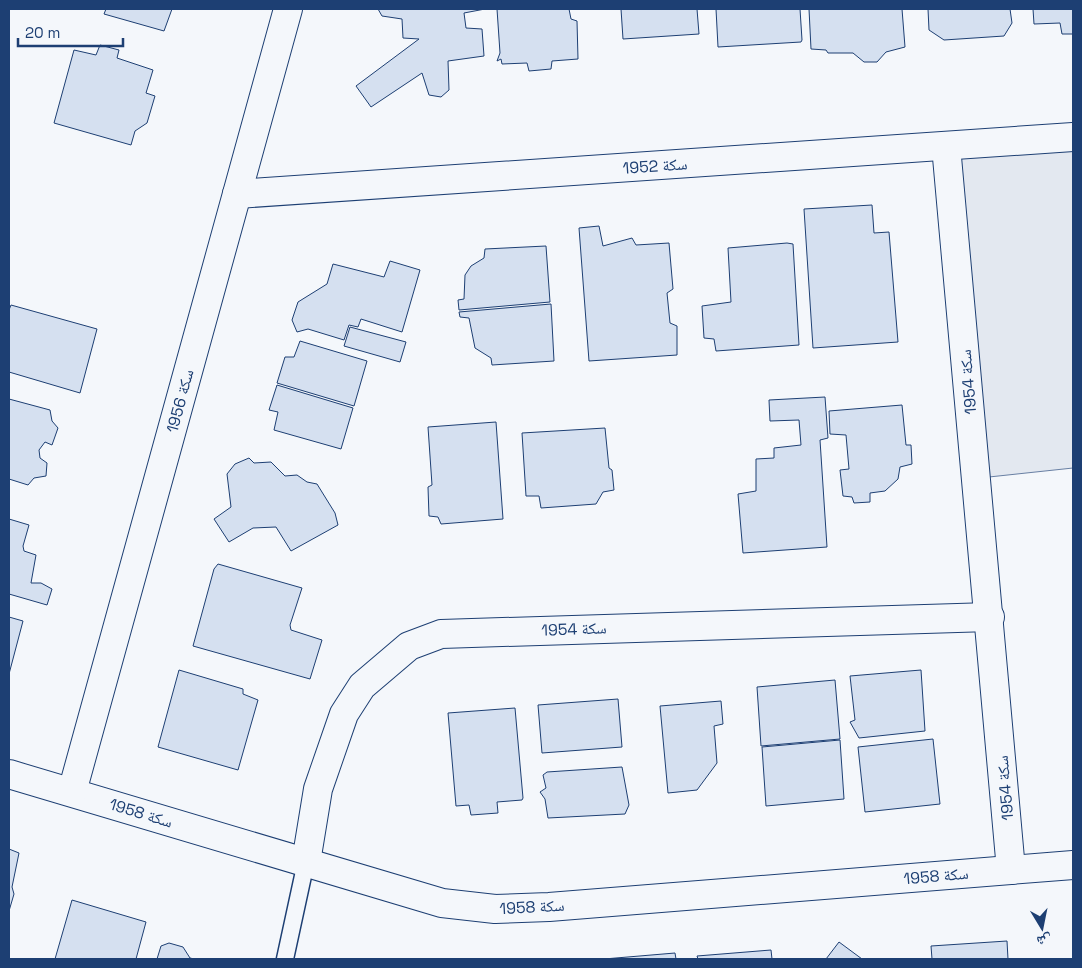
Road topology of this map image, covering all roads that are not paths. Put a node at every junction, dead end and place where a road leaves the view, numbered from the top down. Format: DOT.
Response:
graph roads {
  1 [pos="288,9"];
  2 [pos="1073,137"];
  3 [pos="946,146"];
  4 [pos="237,194"];
  5 [pos="990,617"];
  6 [pos="9,774"];
  7 [pos="72,792"];
  8 [pos="306,862"];
  9 [pos="1073,864"];
  10 [pos="1012,870"];
  11 [pos="286,959"];
  1 -- 4 [label="street, سكة 1956"];
  2 -- 3 [label="street, سكة 1952"];
  3 -- 4 [label="street, سكة 1952"];
  3 -- 5 [label="street, سكة 1954"];
  4 -- 7 [label="street, سكة 1956"];
  5 -- 8 [label="street, سكة 1954"];
  5 -- 10 [label="street, سكة 1954"];
  6 -- 7 [label="street, سكة 1958"];
  7 -- 8 [label="street, سكة 1958"];
  8 -- 10 [label="street, سكة 1958"];
  8 -- 11 [label="lane"];
  9 -- 10 [label="street, سكة 1958"];
}
